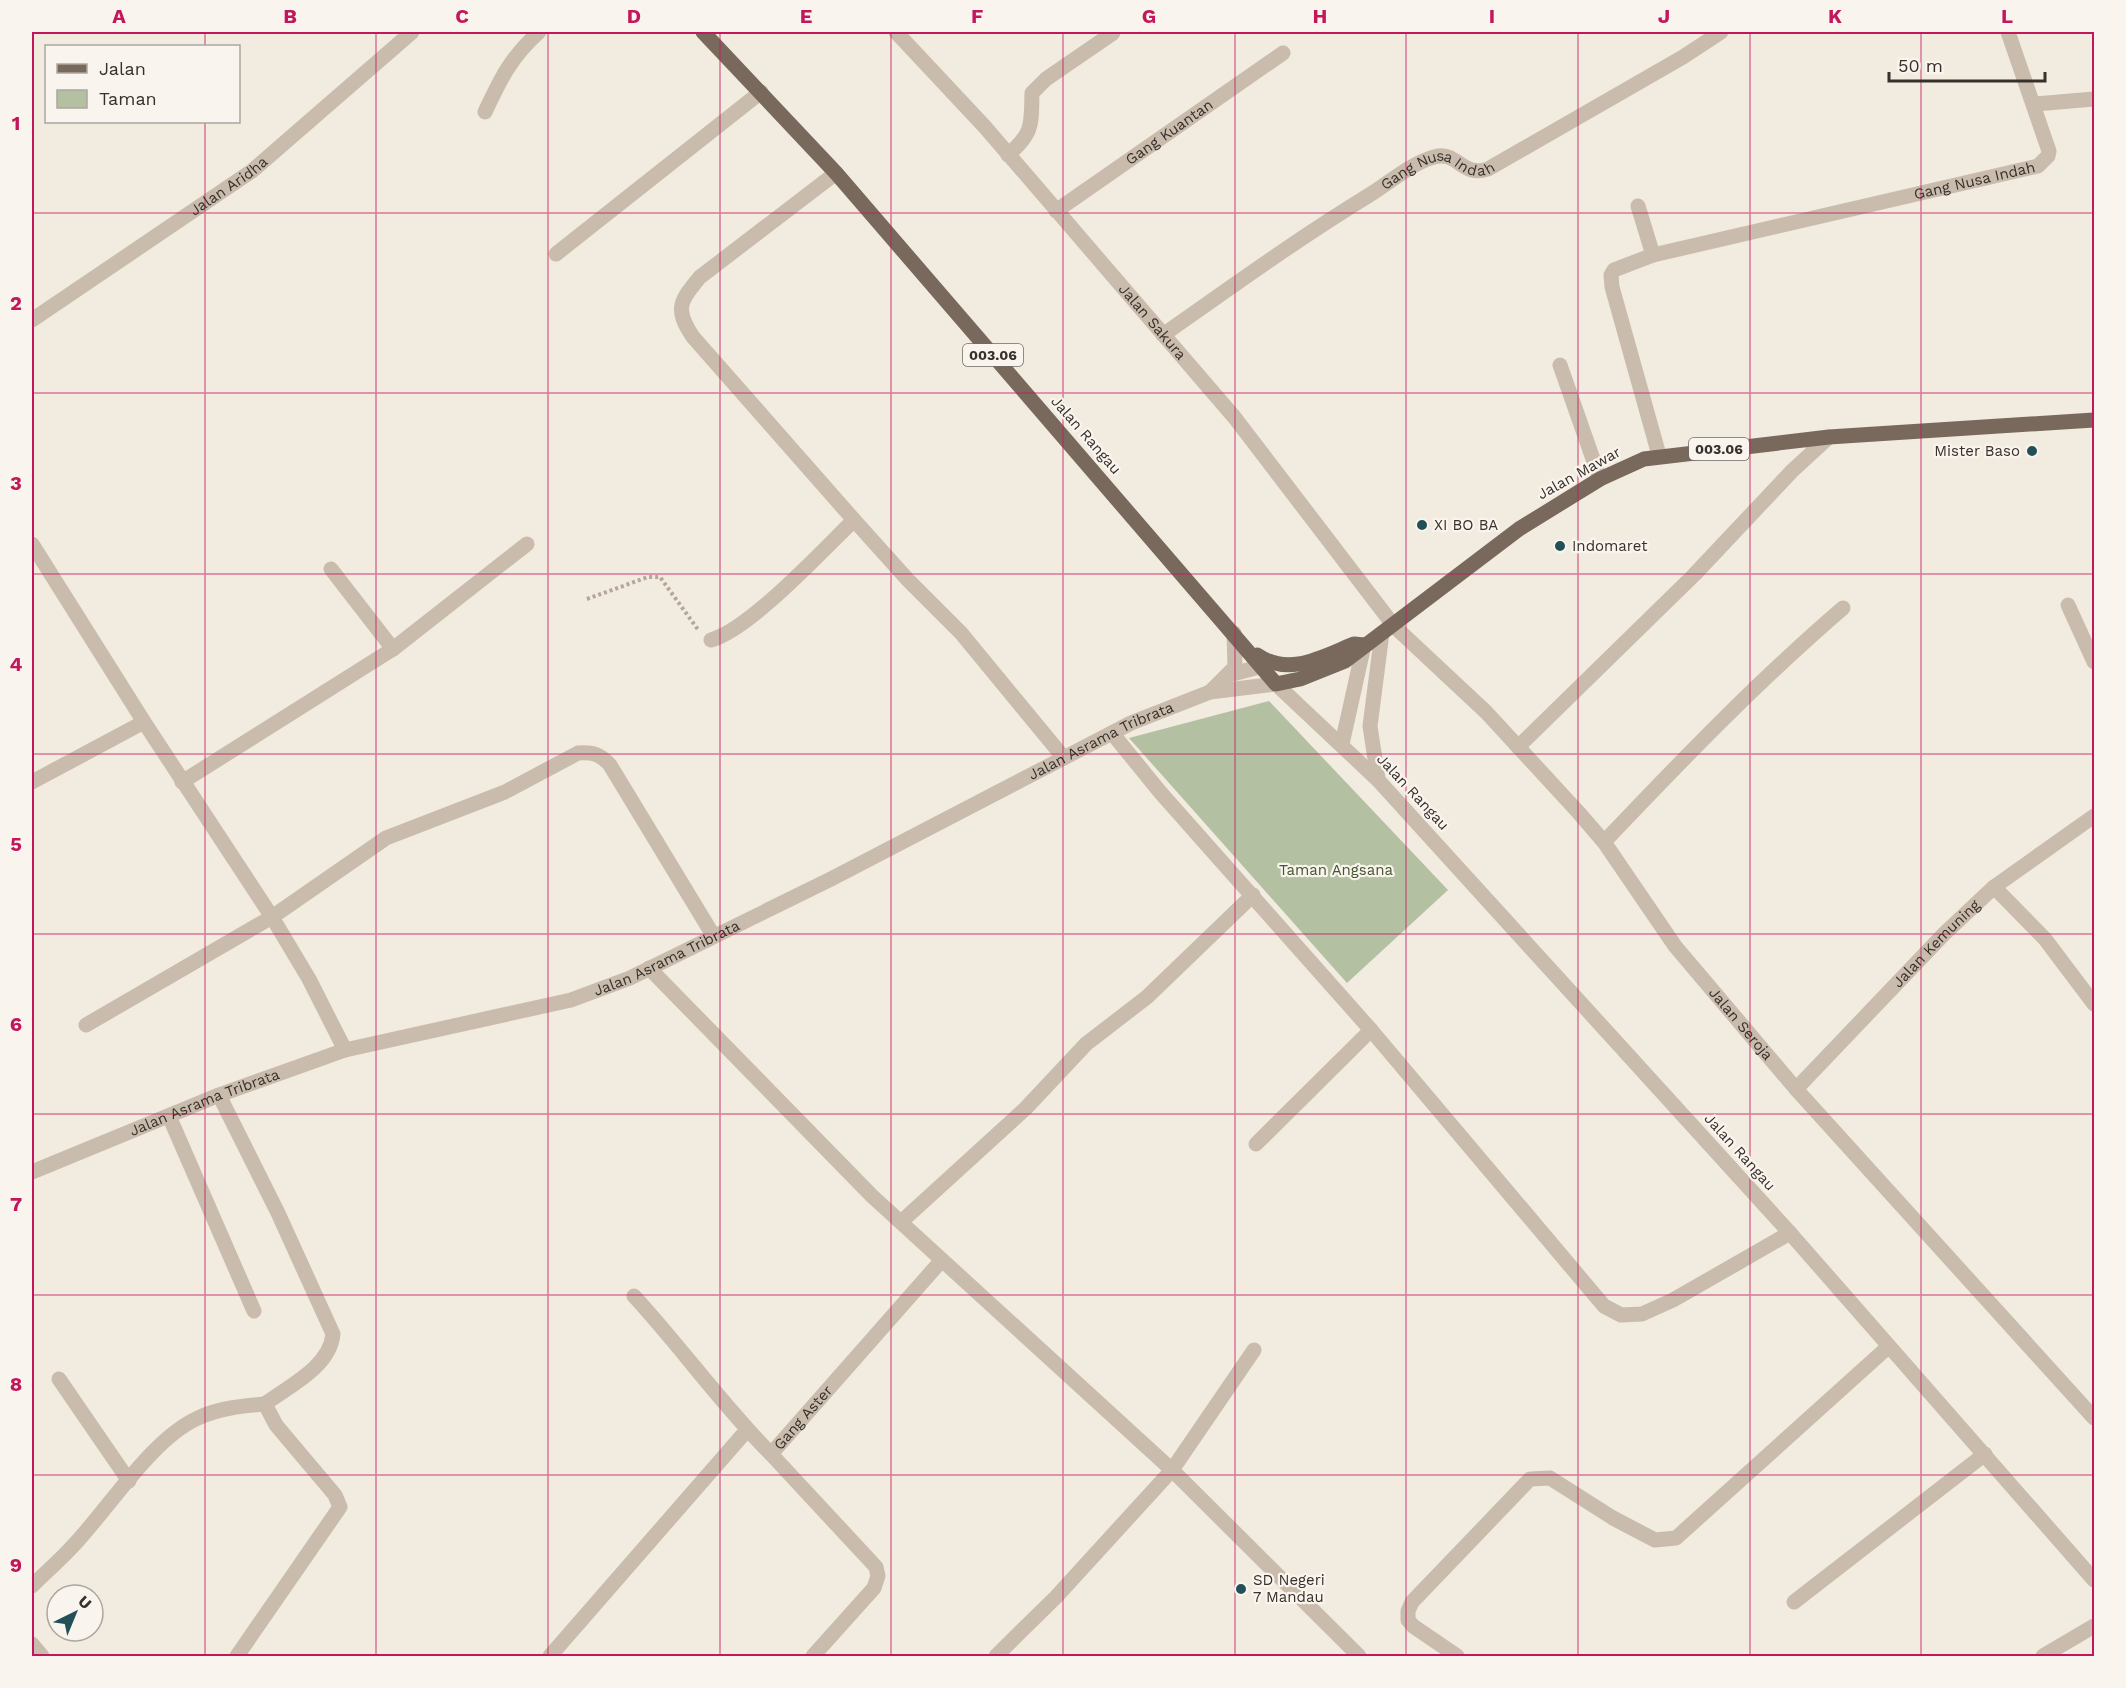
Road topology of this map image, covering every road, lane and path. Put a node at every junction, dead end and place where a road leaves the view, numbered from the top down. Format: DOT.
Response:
graph roads {
  1 [pos="412,32"];
  2 [pos="539,32"];
  3 [pos="703,32"];
  4 [pos="1720,32"];
  5 [pos="2008,32"];
  6 [pos="900,33"];
  7 [pos="1113,33"];
  8 [pos="1283,53"];
  9 [pos="761,92"];
  10 [pos="2094,99"];
  11 [pos="2035,104"];
  12 [pos="485,112"];
  13 [pos="1008,154"];
  14 [pos="836,173"];
  15 [pos="1638,206"];
  16 [pos="1056,211"];
  17 [pos="556,254"];
  18 [pos="1653,255"];
  19 [pos="32,320"];
  20 [pos="1163,335"];
  21 [pos="1560,365"];
  22 [pos="2094,420"];
  23 [pos="1829,437"];
  24 [pos="1659,455"];
  25 [pos="1600,479"];
  26 [pos="854,520"];
  27 [pos="32,544"];
  28 [pos="527,544"];
  29 [pos="332,569"];
  30 [pos="587,599"];
  31 [pos="2068,605"];
  32 [pos="1843,608"];
  33 [pos="1388,630"];
  34 [pos="1234,633"];
  35 [pos="711,640"];
  36 [pos="1364,645"];
  37 [pos="393,649"];
  38 [pos="2094,662"];
  39 [pos="1266,665"];
  40 [pos="1228,675"];
  41 [pos="1276,684"];
  42 [pos="1210,692"];
  43 [pos="144,722"];
  44 [pos="1112,733"];
  45 [pos="1342,744"];
  46 [pos="1518,747"];
  47 [pos="1064,758"];
  48 [pos="1378,780"];
  49 [pos="32,782"];
  50 [pos="182,782"];
  51 [pos="2094,816"];
  52 [pos="1604,842"];
  53 [pos="1994,887"];
  54 [pos="1253,896"];
  55 [pos="272,916"];
  56 [pos="713,935"];
  57 [pos="650,968"];
  58 [pos="2094,1004"];
  59 [pos="86,1025"];
  60 [pos="1371,1030"];
  61 [pos="345,1050"];
  62 [pos="1796,1089"];
  63 [pos="219,1095"];
  64 [pos="169,1116"];
  65 [pos="1256,1144"];
  66 [pos="34,1166"];
  67 [pos="902,1222"];
  68 [pos="1790,1233"];
  69 [pos="941,1261"];
  70 [pos="634,1296"];
  71 [pos="254,1311"];
  72 [pos="1888,1347"];
  73 [pos="1254,1350"];
  74 [pos="59,1379"];
  75 [pos="265,1404"];
  76 [pos="2094,1418"];
  77 [pos="747,1430"];
  78 [pos="771,1454"];
  79 [pos="1985,1454"];
  80 [pos="1172,1470"];
  81 [pos="129,1481"];
  82 [pos="2094,1580"];
  83 [pos="32,1586"];
  84 [pos="1794,1602"];
  85 [pos="2094,1626"];
  86 [pos="32,1644"];
  87 [pos="42,1656"];
  88 [pos="237,1656"];
  89 [pos="549,1656"];
  90 [pos="813,1656"];
  91 [pos="996,1656"];
  92 [pos="1359,1656"];
  93 [pos="1457,1656"];
  94 [pos="2043,1656"];
  1 -- 19 [label="street, Jalan Aridha"];
  2 -- 12 [label="street"];
  3 -- 9 [label="main road, Jalan Rangau / 003.06"];
  4 -- 20 [label="street, Gang Nusa Indah"];
  5 -- 11 [label="street, Gang Nusa Indah"];
  6 -- 13 [label="street, Jalan Sakura"];
  7 -- 13 [label="street"];
  8 -- 16 [label="street, Gang Kuantan"];
  9 -- 14 [label="main road, Jalan Rangau / 003.06"];
  9 -- 17 [label="street"];
  10 -- 11 [label="street"];
  11 -- 18 [label="street, Gang Nusa Indah"];
  13 -- 16 [label="street, Jalan Sakura"];
  14 -- 26 [label="street"];
  14 -- 34 [label="main road, Jalan Rangau / 003.06"];
  15 -- 18 [label="street"];
  16 -- 20 [label="street, Jalan Sakura"];
  18 -- 24 [label="street"];
  20 -- 33 [label="street, Jalan Sakura"];
  21 -- 25 [label="street"];
  22 -- 23 [label="main road, Jalan Mawar / 003.06"];
  23 -- 24 [label="main road, Jalan Mawar / 003.06"];
  23 -- 46 [label="street"];
  24 -- 25 [label="main road, Jalan Mawar / 003.06"];
  25 -- 33 [label="main road, Jalan Mawar / 003.06"];
  26 -- 35 [label="street"];
  26 -- 47 [label="street"];
  27 -- 43 [label="street"];
  28 -- 37 [label="street"];
  29 -- 37 [label="street"];
  30 -- 35 [label="path"];
  31 -- 38 [label="street"];
  32 -- 52 [label="street"];
  33 -- 36 [label="main road, Jalan Mawar / 003.06"];
  33 -- 46 [label="street, Jalan Seroja"];
  33 -- 48 [label="street"];
  34 -- 39 [label="main road, Jalan Rangau / 003.06"];
  34 -- 40 [label="street"];
  36 -- 39 [label="main road, 003.06"];
  36 -- 41 [label="main road, Jalan Mawar / 003.06"];
  36 -- 45 [label="street"];
  37 -- 50 [label="street"];
  39 -- 40 [label="street"];
  39 -- 41 [label="main road, Jalan Rangau / 003.06"];
  40 -- 42 [label="street"];
  41 -- 42 [label="street, Jalan Asrama Tribrata"];
  41 -- 45 [label="street, Jalan Rangau"];
  42 -- 44 [label="street, Jalan Asrama Tribrata"];
  43 -- 49 [label="street"];
  43 -- 50 [label="street"];
  44 -- 47 [label="street, Jalan Asrama Tribrata"];
  44 -- 54 [label="street"];
  45 -- 48 [label="street, Jalan Rangau"];
  46 -- 52 [label="street, Jalan Seroja"];
  47 -- 56 [label="street, Jalan Asrama Tribrata"];
  48 -- 68 [label="street, Jalan Rangau"];
  50 -- 55 [label="street"];
  51 -- 53 [label="street, Jalan Kemuning"];
  52 -- 62 [label="street, Jalan Seroja"];
  53 -- 58 [label="street"];
  53 -- 62 [label="street, Jalan Kemuning"];
  54 -- 60 [label="street"];
  54 -- 67 [label="street"];
  55 -- 56 [label="street"];
  55 -- 59 [label="street"];
  55 -- 61 [label="street"];
  56 -- 57 [label="street, Jalan Asrama Tribrata"];
  57 -- 61 [label="street, Jalan Asrama Tribrata"];
  57 -- 67 [label="street"];
  60 -- 65 [label="street"];
  60 -- 68 [label="street"];
  61 -- 63 [label="street, Jalan Asrama Tribrata"];
  62 -- 76 [label="street, Jalan Seroja"];
  63 -- 64 [label="street, Jalan Asrama Tribrata"];
  63 -- 75 [label="street"];
  64 -- 66 [label="street, Jalan Asrama Tribrata"];
  64 -- 71 [label="street"];
  67 -- 69 [label="street"];
  68 -- 72 [label="street, Jalan Rangau"];
  69 -- 78 [label="street, Gang Aster"];
  69 -- 80 [label="street"];
  70 -- 77 [label="street"];
  72 -- 79 [label="street, Jalan Rangau"];
  72 -- 93 [label="street"];
  73 -- 80 [label="street"];
  74 -- 81 [label="street"];
  75 -- 81 [label="street"];
  75 -- 88 [label="street"];
  77 -- 78 [label="street"];
  77 -- 89 [label="street"];
  78 -- 90 [label="street, Gang Aster"];
  79 -- 82 [label="street, Jalan Rangau"];
  79 -- 84 [label="street"];
  80 -- 91 [label="street"];
  80 -- 92 [label="street"];
  81 -- 83 [label="street"];
  85 -- 94 [label="street"];
  86 -- 87 [label="street"];
}
